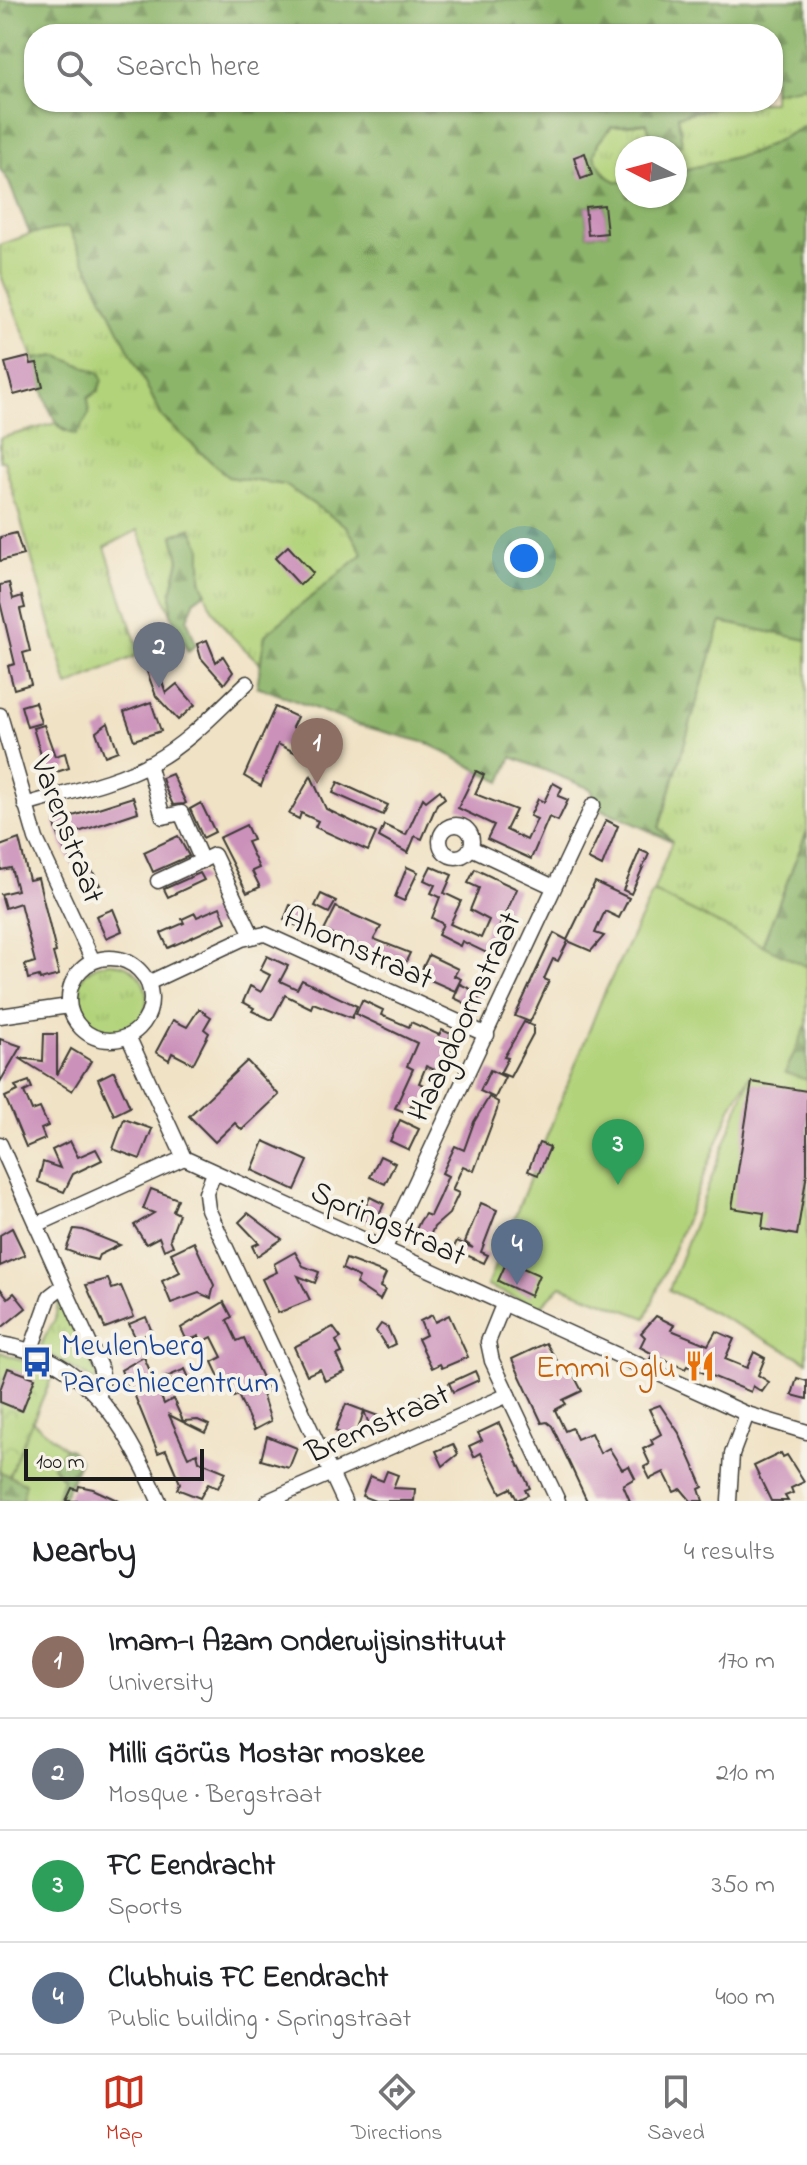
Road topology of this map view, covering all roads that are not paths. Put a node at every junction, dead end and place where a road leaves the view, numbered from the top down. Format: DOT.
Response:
graph roads {
  1 [pos="247,683"];
  2 [pos="0,715"];
  3 [pos="148,764"];
  4 [pos="25,805"];
  5 [pos="593,805"];
  6 [pos="471,848"];
  7 [pos="202,861"];
  8 [pos="158,881"];
  9 [pos="554,887"];
  10 [pos="252,935"];
  11 [pos="93,961"];
  12 [pos="148,983"];
  13 [pos="69,1006"];
  14 [pos="0,1016"];
  15 [pos="487,1035"];
  16 [pos="128,1036"];
  17 [pos="0,1144"];
  18 [pos="184,1158"];
  19 [pos="214,1173"];
  20 [pos="36,1225"];
  21 [pos="384,1250"];
  22 [pos="63,1286"];
  23 [pos="503,1305"];
  24 [pos="0,1344"];
  25 [pos="30,1352"];
  26 [pos="99,1395"];
  27 [pos="508,1395"];
  28 [pos="747,1414"];
  29 [pos="807,1432"];
  30 [pos="331,1474"];
  31 [pos="159,1501"];
  32 [pos="268,1501"];
  33 [pos="344,1501"];
  34 [pos="558,1501"];
  35 [pos="729,1501"];
  1 -- 3 [label="street"];
  2 -- 4 [label="street, Varenstraat"];
  3 -- 4 [label="street"];
  3 -- 7 [label="street"];
  4 -- 11 [label="street, Varenstraat"];
  5 -- 9 [label="street, Haagdoornstraat"];
  6 -- 9 [label="street"];
  7 -- 8 [label="street"];
  7 -- 10 [label="street, Ahornstraat"];
  9 -- 15 [label="street, Haagdoornstraat"];
  10 -- 12 [label="street, Ahornstraat"];
  10 -- 15 [label="street, Ahornstraat"];
  11 -- 12 [label="street"];
  11 -- 13 [label="street"];
  12 -- 16 [label="street"];
  13 -- 14 [label="street"];
  13 -- 16 [label="street"];
  15 -- 21 [label="street, Haagdoornstraat"];
  16 -- 18 [label="street"];
  17 -- 20 [label="street"];
  18 -- 19 [label="street"];
  18 -- 20 [label="street"];
  19 -- 21 [label="street, Springstraat"];
  19 -- 30 [label="street"];
  20 -- 22 [label="street"];
  21 -- 23 [label="street, Springstraat"];
  22 -- 25 [label="street"];
  22 -- 26 [label="street"];
  23 -- 27 [label="street"];
  23 -- 28 [label="street, Springstraat"];
  24 -- 25 [label="street"];
  25 -- 26 [label="street"];
  26 -- 31 [label="street"];
  27 -- 30 [label="street, Bremstraat"];
  27 -- 34 [label="street"];
  28 -- 29 [label="street, Springstraat"];
  28 -- 35 [label="street"];
  30 -- 32 [label="street, Bremstraat"];
  30 -- 33 [label="street"];
}
